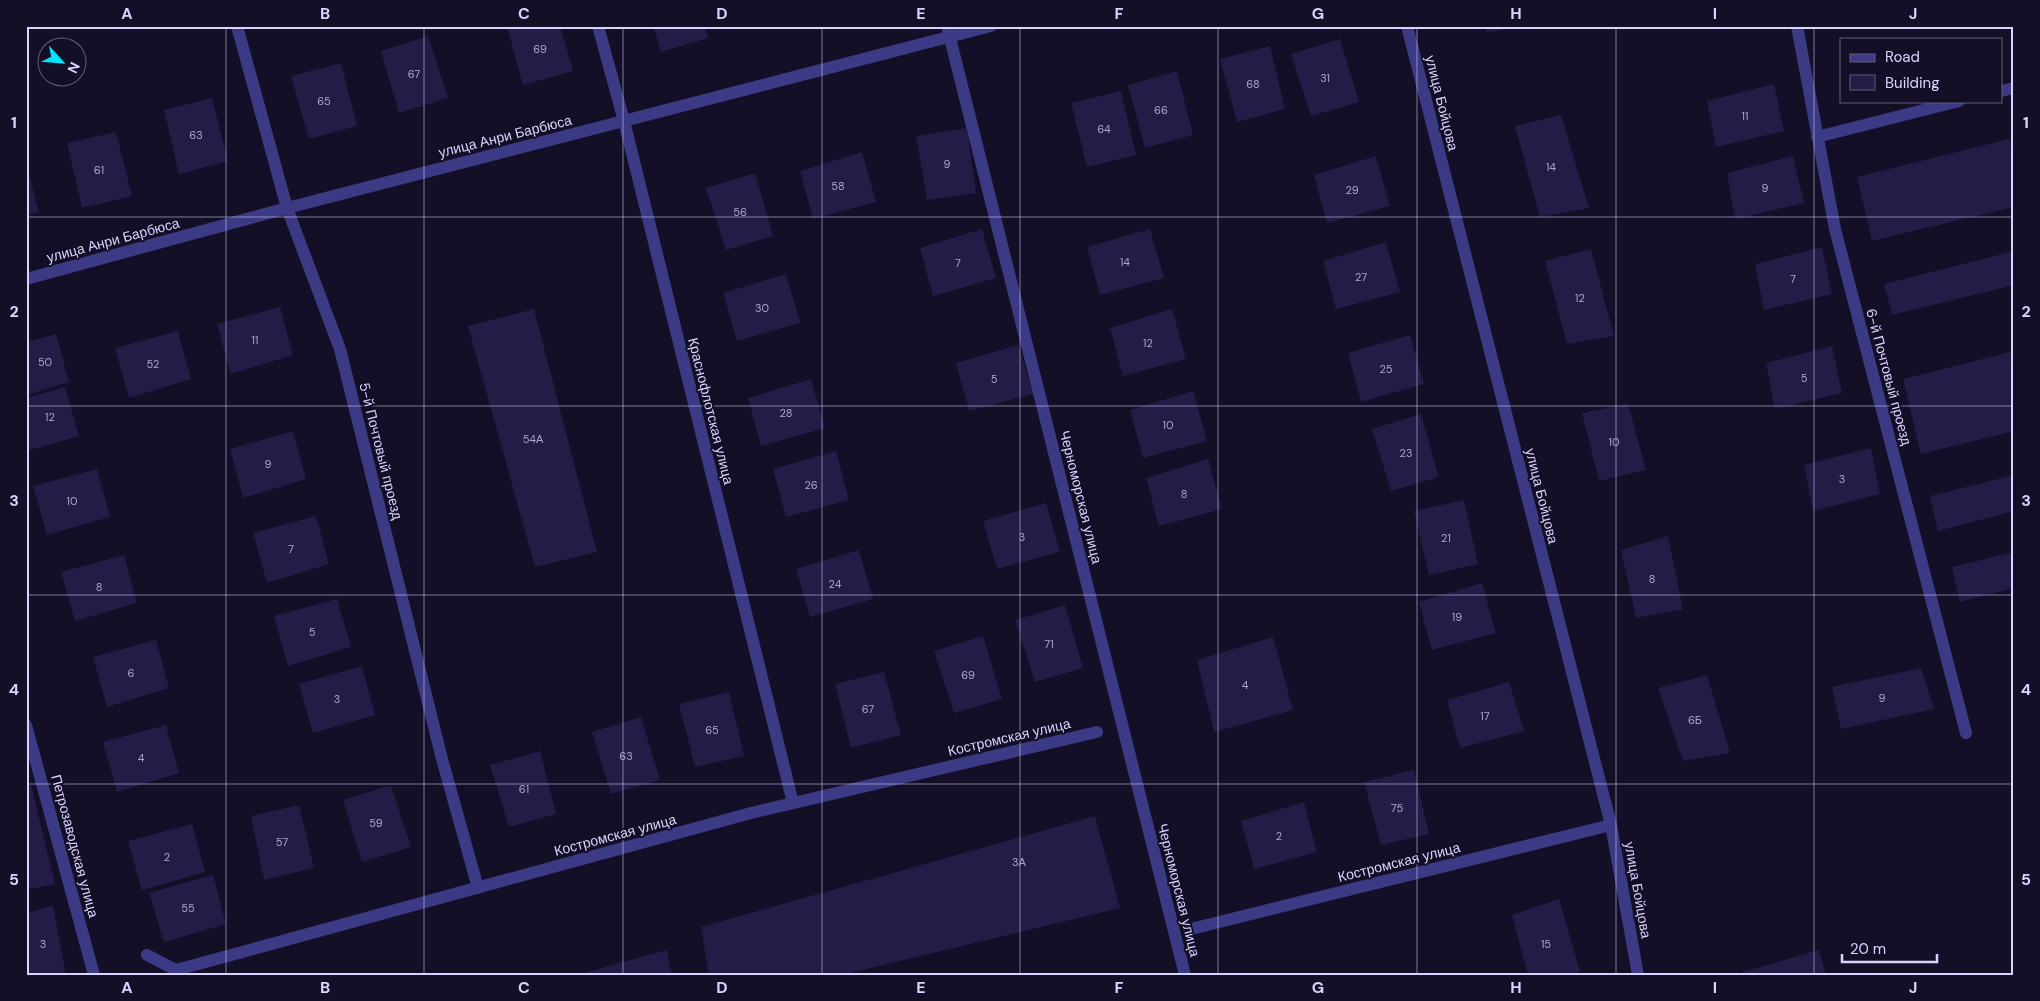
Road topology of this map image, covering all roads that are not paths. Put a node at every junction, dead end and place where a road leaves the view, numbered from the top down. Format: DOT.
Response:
graph roads {
  1 [pos="237,26"];
  2 [pos="598,26"];
  3 [pos="991,26"];
  4 [pos="1407,26"];
  5 [pos="1797,26"];
  6 [pos="949,32"];
  7 [pos="1955,102"];
  8 [pos="624,121"];
  9 [pos="1817,137"];
  10 [pos="287,208"];
  11 [pos="26,279"];
  12 [pos="26,725"];
  13 [pos="1098,732"];
  14 [pos="1966,733"];
  15 [pos="793,803"];
  16 [pos="1611,825"];
  17 [pos="478,888"];
  18 [pos="1195,928"];
  19 [pos="147,955"];
  20 [pos="94,975"];
  21 [pos="1185,975"];
  22 [pos="1638,975"];
  1 -- 10 [label="street, 5-й Почтовый проезд"];
  2 -- 8 [label="street, Краснофлотская улица"];
  3 -- 6 [label="street, улица Анри Барбюса"];
  4 -- 16 [label="street, улица Бойцова"];
  5 -- 9 [label="street, 6-й Почтовый проезд"];
  6 -- 8 [label="street, улица Анри Барбюса"];
  6 -- 21 [label="street, Черноморская улица"];
  7 -- 9 [label="street"];
  8 -- 10 [label="street, улица Анри Барбюса"];
  8 -- 15 [label="street, Краснофлотская улица"];
  9 -- 14 [label="street, 6-й Почтовый проезд"];
  10 -- 11 [label="street, улица Анри Барбюса"];
  10 -- 17 [label="street, 5-й Почтовый проезд"];
  12 -- 20 [label="street, Петрозаводская улица"];
  13 -- 15 [label="street, Костромская улица"];
  15 -- 17 [label="street, Костромская улица"];
  16 -- 18 [label="street, Костромская улица"];
  16 -- 22 [label="street, улица Бойцова"];
  17 -- 19 [label="street, Костромская улица"];
}
